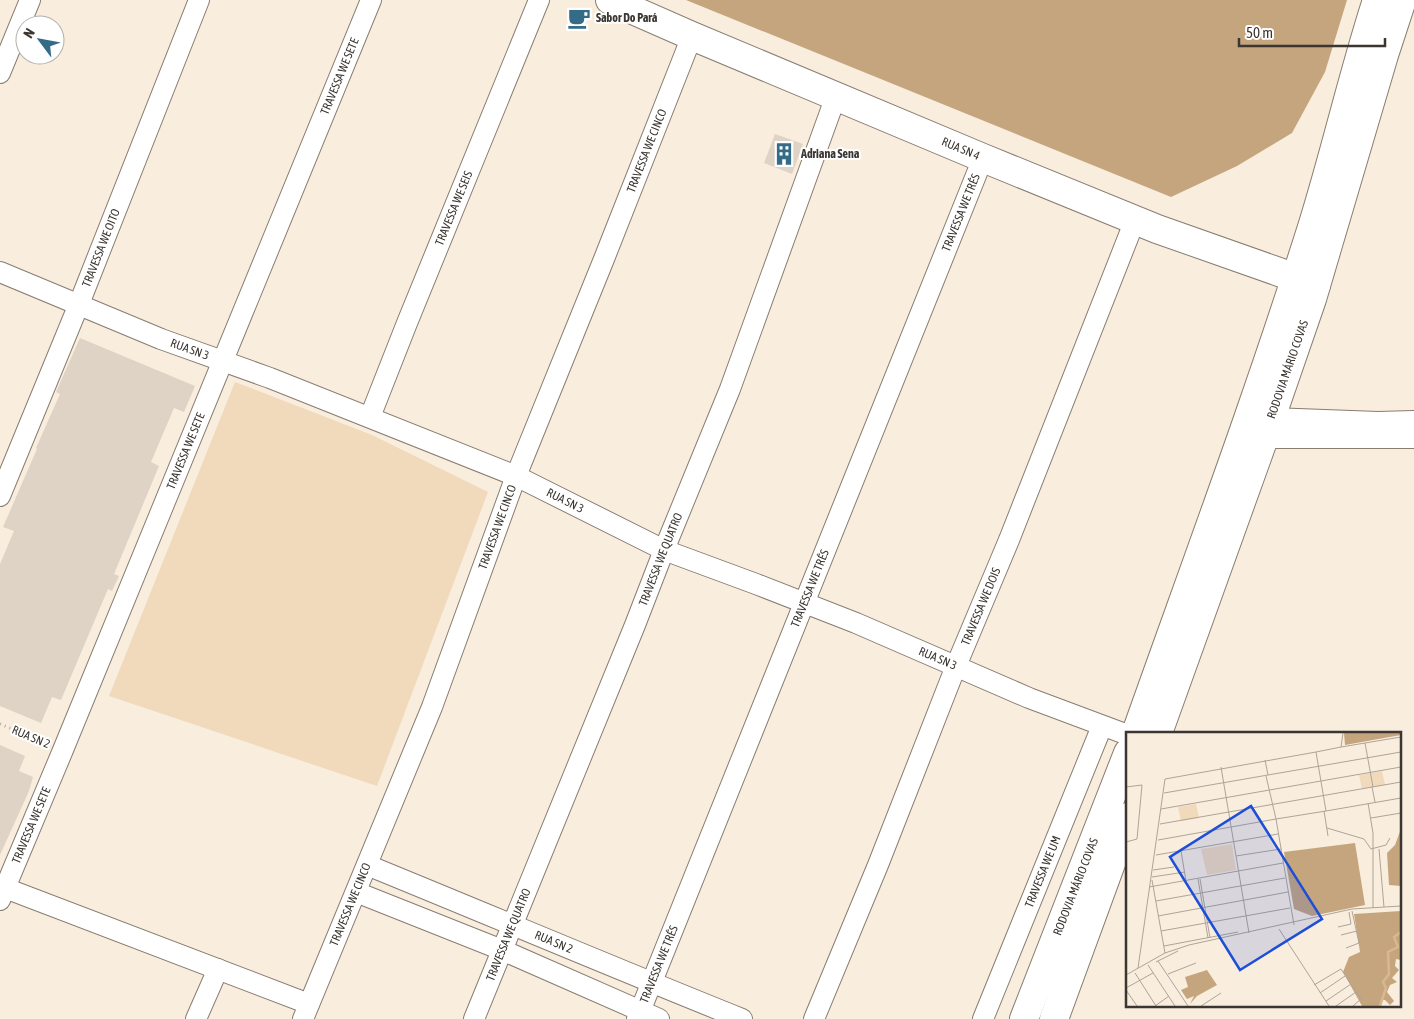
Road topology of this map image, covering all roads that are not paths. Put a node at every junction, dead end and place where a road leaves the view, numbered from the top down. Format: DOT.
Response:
graph roads {
  1 [pos="30,0"];
  2 [pos="199,0"];
  3 [pos="371,0"];
  4 [pos="539,0"];
  5 [pos="610,0"];
  6 [pos="1377,0"];
  7 [pos="1402,0"];
  8 [pos="692,36"];
  9 [pos="0,72"];
  10 [pos="836,96"];
  11 [pos="983,158"];
  12 [pos="1135,220"];
  13 [pos="0,272"];
  14 [pos="1306,281"];
  15 [pos="79,304"];
  16 [pos="223,361"];
  17 [pos="370,417"];
  18 [pos="1414,421"];
  19 [pos="1267,428"];
  20 [pos="1414,438"];
  21 [pos="516,476"];
  22 [pos="0,496"];
  23 [pos="664,550"];
  24 [pos="804,603"];
  25 [pos="956,666"];
  26 [pos="1102,726"];
  27 [pos="1136,732"];
  28 [pos="1158,732"];
  29 [pos="1126,734"];
  30 [pos="1126,758"];
  31 [pos="1126,822"];
  32 [pos="367,865"];
  33 [pos="356,892"];
  34 [pos="2,894"];
  35 [pos="512,923"];
  36 [pos="502,950"];
  37 [pos="218,969"];
  38 [pos="652,983"];
  39 [pos="306,1011"];
  40 [pos="639,1015"];
  41 [pos="196,1019"];
  42 [pos="474,1019"];
  43 [pos="660,1019"];
  44 [pos="742,1019"];
  45 [pos="814,1019"];
  46 [pos="983,1019"];
  47 [pos="1024,1019"];
  48 [pos="1054,1019"];
  1 -- 9 [label="street"];
  2 -- 15 [label="street, TRAVESSA WE OITO"];
  3 -- 16 [label="street, TRAVESSA WE SETE"];
  4 -- 17 [label="street, TRAVESSA WE SEIS"];
  5 -- 8 [label="main road, RUA SN 4"];
  6 -- 14 [label="main road, RODOVIA MÁRIO COVAS"];
  7 -- 14 [label="main road, RODOVIA MÁRIO COVAS"];
  8 -- 10 [label="main road, RUA SN 4"];
  8 -- 21 [label="street, TRAVESSA WE CINCO"];
  10 -- 11 [label="main road, RUA SN 4"];
  10 -- 23 [label="street, TRAVESSA WE QUATRO"];
  11 -- 12 [label="main road, RUA SN 4"];
  11 -- 24 [label="street, TRAVESSA WE TRÊS"];
  12 -- 14 [label="main road, RUA SN 4"];
  12 -- 25 [label="street, TRAVESSA WE DOIS"];
  13 -- 15 [label="street, RUA SN 3"];
  14 -- 19 [label="main road, RODOVIA MÁRIO COVAS"];
  14 -- 27 [label="main road, RODOVIA MÁRIO COVAS"];
  15 -- 16 [label="street, RUA SN 3"];
  15 -- 22 [label="street, TRAVESSA WE OITO"];
  16 -- 17 [label="street, RUA SN 3"];
  16 -- 34 [label="street, TRAVESSA WE SETE"];
  17 -- 21 [label="street, RUA SN 3"];
  18 -- 19 [label="street"];
  19 -- 20 [label="street"];
  19 -- 28 [label="main road, RODOVIA MÁRIO COVAS"];
  21 -- 23 [label="street, RUA SN 3"];
  21 -- 32 [label="street, TRAVESSA WE CINCO"];
  23 -- 24 [label="street, RUA SN 3"];
  23 -- 35 [label="street, TRAVESSA WE QUATRO"];
  24 -- 25 [label="street, RUA SN 3"];
  24 -- 38 [label="street, TRAVESSA WE TRÊS"];
  25 -- 26 [label="street, RUA SN 3"];
  25 -- 45 [label="street, TRAVESSA WE DOIS"];
  26 -- 29 [label="street, RUA SN 3"];
  26 -- 46 [label="street, TRAVESSA WE UM"];
  30 -- 47 [label="main road, RODOVIA MÁRIO COVAS"];
  31 -- 48 [label="main road, RODOVIA MÁRIO COVAS"];
  32 -- 33 [label="street, TRAVESSA WE CINCO"];
  32 -- 35 [label="street, RUA SN 2"];
  33 -- 36 [label="street"];
  33 -- 39 [label="street, TRAVESSA WE CINCO"];
  34 -- 37 [label="street"];
  35 -- 36 [label="street, TRAVESSA WE QUATRO"];
  35 -- 38 [label="street, RUA SN 2"];
  36 -- 40 [label="street"];
  36 -- 42 [label="street, TRAVESSA WE QUATRO"];
  37 -- 39 [label="street"];
  37 -- 41 [label="street"];
  38 -- 40 [label="street, TRAVESSA WE TRÊS"];
  38 -- 44 [label="street, RUA SN 2"];
  40 -- 43 [label="street"];
}
